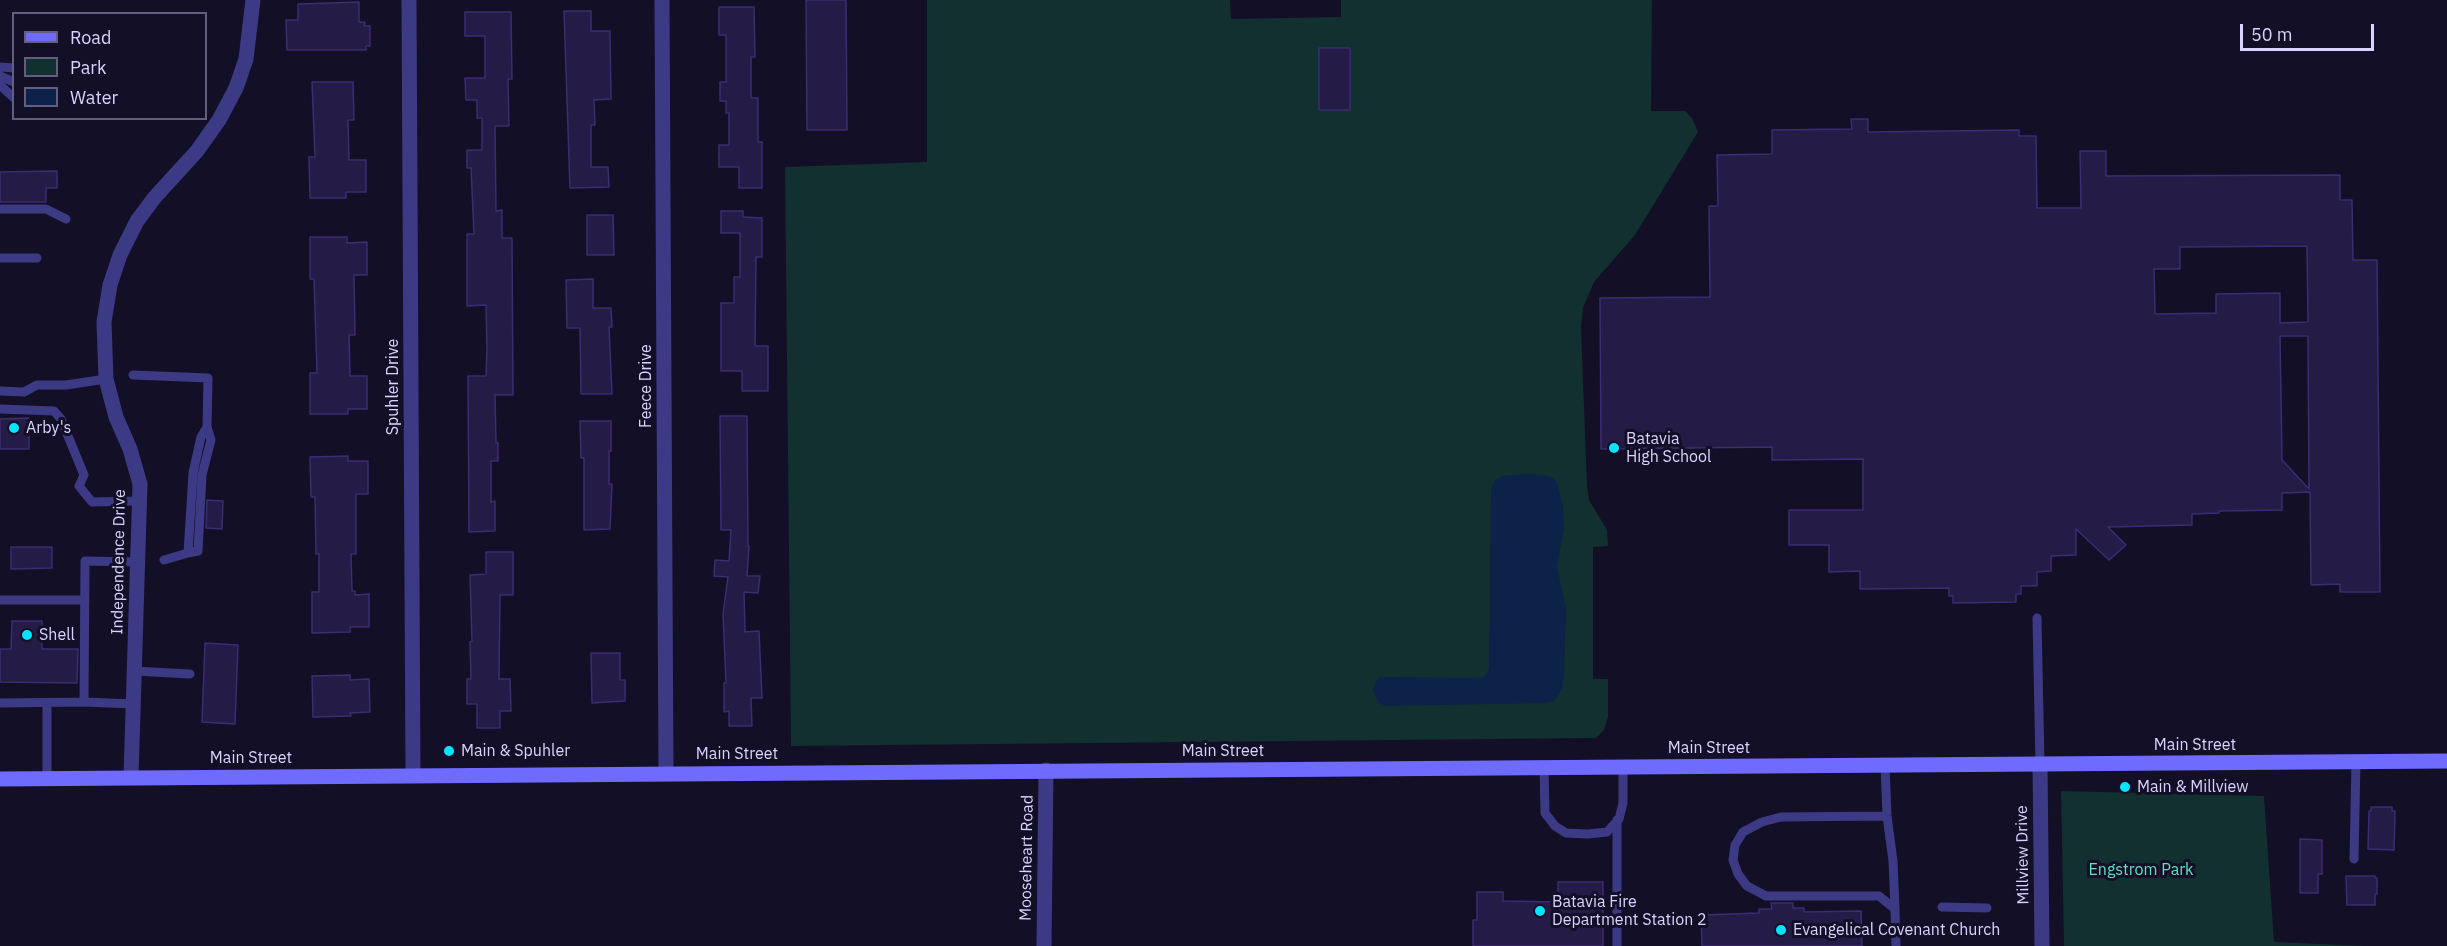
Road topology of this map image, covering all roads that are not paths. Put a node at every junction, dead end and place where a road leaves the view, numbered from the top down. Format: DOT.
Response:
graph roads {
  1 [pos="253,0"];
  2 [pos="409,0"];
  3 [pos="662,0"];
  4 [pos="0,71"];
  5 [pos="12,80"];
  6 [pos="0,85"];
  7 [pos="12,96"];
  8 [pos="0,209"];
  9 [pos="66,219"];
  10 [pos="0,258"];
  11 [pos="37,258"];
  12 [pos="133,375"];
  13 [pos="106,379"];
  14 [pos="0,391"];
  15 [pos="0,409"];
  16 [pos="140,501"];
  17 [pos="164,560"];
  18 [pos="138,562"];
  19 [pos="0,600"];
  20 [pos="85,600"];
  21 [pos="2037,618"];
  22 [pos="134,671"];
  23 [pos="190,674"];
  24 [pos="84,702"];
  25 [pos="0,703"];
  26 [pos="47,703"];
  27 [pos="133,704"];
  28 [pos="2356,761"];
  29 [pos="2447,761"];
  30 [pos="2040,764"];
  31 [pos="1884,765"];
  32 [pos="1544,767"];
  33 [pos="1623,767"];
  34 [pos="1046,770"];
  35 [pos="666,772"];
  36 [pos="413,775"];
  37 [pos="131,777"];
  38 [pos="47,778"];
  39 [pos="0,779"];
  40 [pos="1887,816"];
  41 [pos="1617,820"];
  42 [pos="2354,859"];
  43 [pos="1942,907"];
  44 [pos="1987,908"];
  45 [pos="1895,909"];
  46 [pos="1044,946"];
  47 [pos="1617,946"];
  48 [pos="1896,946"];
  49 [pos="2042,946"];
  1 -- 13 [label="street, Independence Drive"];
  2 -- 36 [label="street, Spuhler Drive"];
  3 -- 35 [label="street, Feece Drive"];
  4 -- 5 [label="lane"];
  6 -- 7 [label="lane"];
  8 -- 9 [label="lane"];
  10 -- 11 [label="lane"];
  12 -- 17 [label="lane"];
  13 -- 14 [label="lane"];
  13 -- 16 [label="street, Independence Drive"];
  15 -- 16 [label="lane"];
  16 -- 18 [label="street, Independence Drive"];
  18 -- 20 [label="lane"];
  18 -- 22 [label="street, Independence Drive"];
  19 -- 20 [label="lane"];
  20 -- 24 [label="lane"];
  21 -- 30 [label="lane"];
  22 -- 23 [label="lane"];
  22 -- 27 [label="street, Independence Drive"];
  24 -- 26 [label="lane"];
  24 -- 27 [label="lane"];
  25 -- 26 [label="lane"];
  26 -- 38 [label="lane"];
  27 -- 37 [label="street, Independence Drive"];
  28 -- 29 [label="main road, Main Street"];
  28 -- 30 [label="main road, Main Street"];
  28 -- 42 [label="lane"];
  30 -- 31 [label="main road, Main Street"];
  30 -- 49 [label="street, Millview Drive"];
  31 -- 33 [label="main road, Main Street"];
  31 -- 40 [label="lane"];
  32 -- 33 [label="main road, Main Street"];
  32 -- 34 [label="main road, Main Street"];
  32 -- 41 [label="lane"];
  33 -- 41 [label="lane"];
  34 -- 35 [label="main road, Main Street"];
  34 -- 46 [label="street, Mooseheart Road"];
  35 -- 36 [label="main road, Main Street"];
  36 -- 37 [label="main road, Main Street"];
  37 -- 38 [label="main road, Main Street"];
  38 -- 39 [label="main road, Main Street"];
  40 -- 45 [label="lane"];
  40 -- 45 [label="lane"];
  41 -- 47 [label="lane"];
  43 -- 44 [label="lane"];
  45 -- 48 [label="lane"];
}
